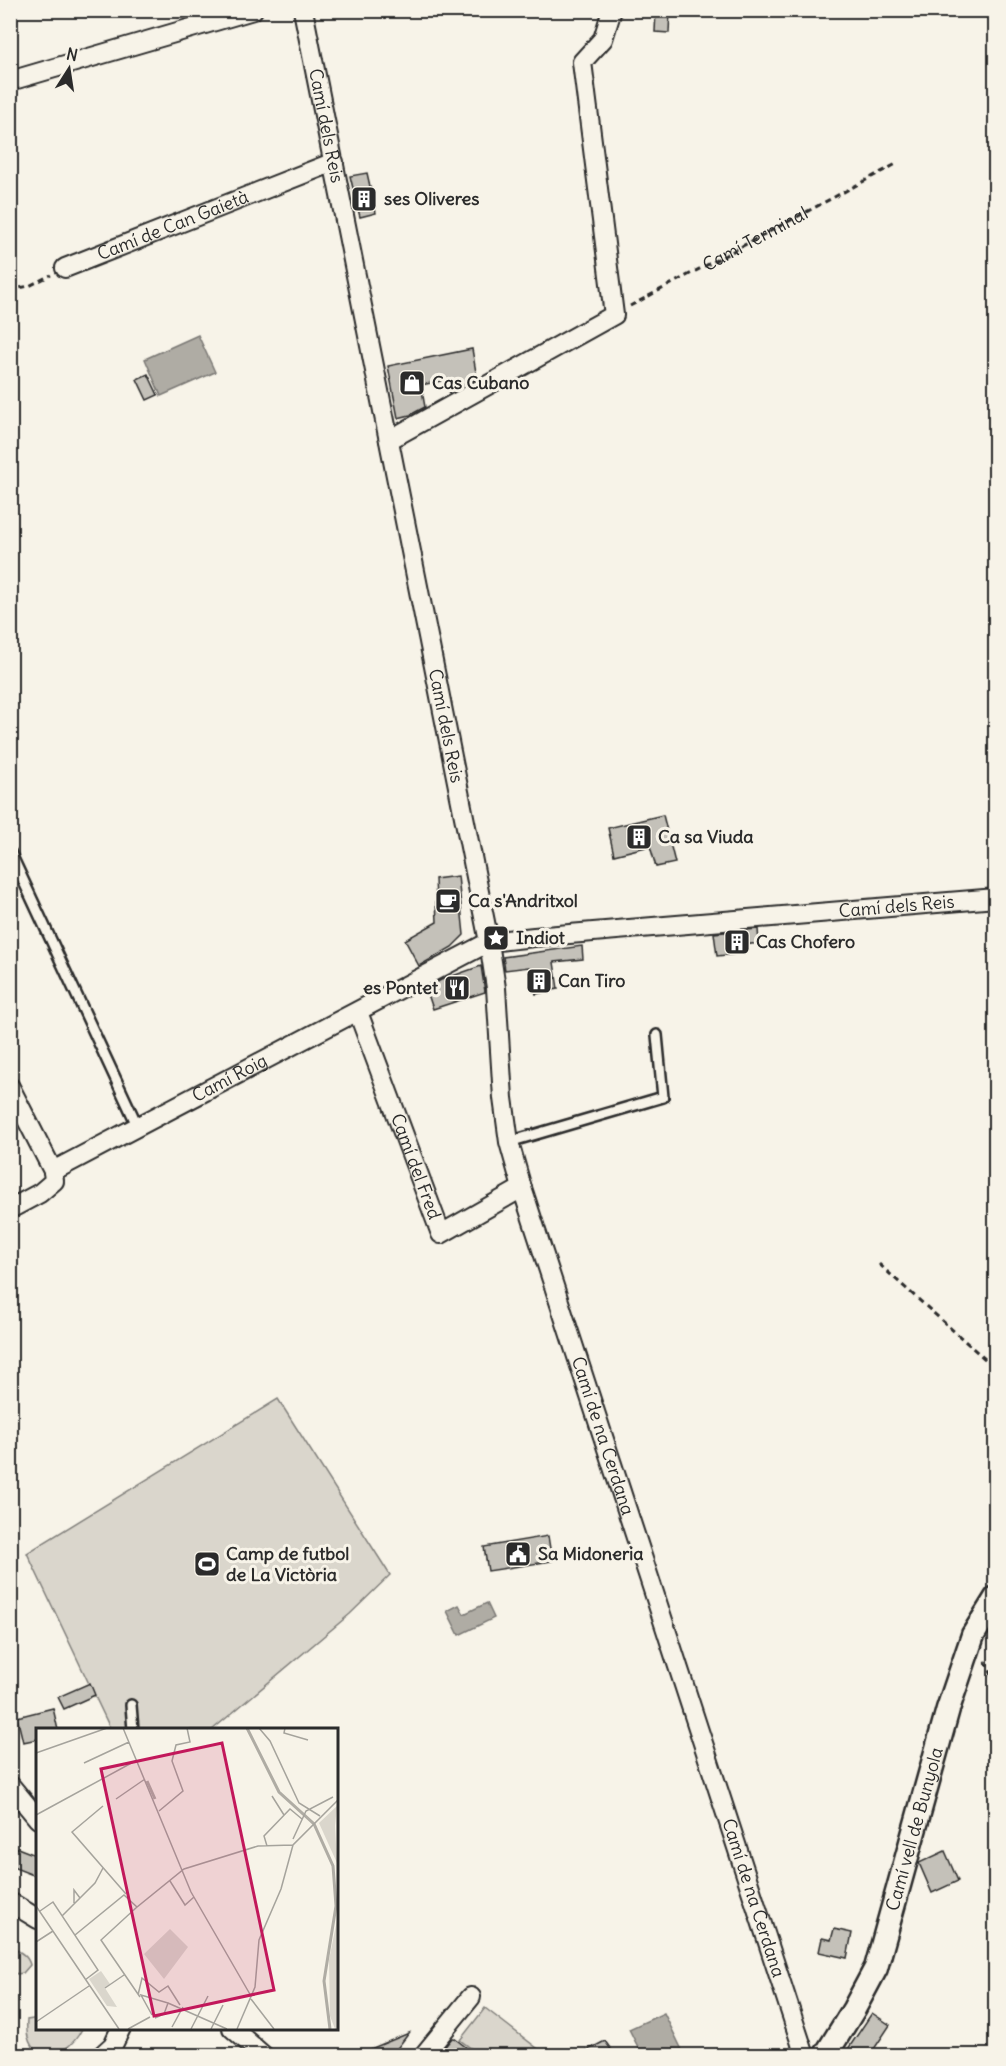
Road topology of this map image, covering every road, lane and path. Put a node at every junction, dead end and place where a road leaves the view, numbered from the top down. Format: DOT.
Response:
graph roads {
  1 [pos="253,10"];
  2 [pos="303,10"];
  3 [pos="612,10"];
  4 [pos="10,81"];
  5 [pos="334,162"];
  6 [pos="898,163"];
  7 [pos="65,267"];
  8 [pos="10,290"];
  9 [pos="614,315"];
  10 [pos="389,440"];
  11 [pos="10,852"];
  12 [pos="996,898"];
  13 [pos="489,942"];
  14 [pos="358,1012"];
  15 [pos="657,1035"];
  16 [pos="10,1087"];
  17 [pos="138,1127"];
  18 [pos="509,1142"];
  19 [pos="53,1171"];
  20 [pos="522,1188"];
  21 [pos="10,1209"];
  22 [pos="879,1264"];
  23 [pos="996,1369"];
  24 [pos="996,1598"];
  25 [pos="130,1705"];
  26 [pos="133,1728"];
  27 [pos="10,1785"];
  28 [pos="36,1817"];
  29 [pos="10,1902"];
  30 [pos="36,1918"];
  31 [pos="471,1997"];
  32 [pos="120,2030"];
  33 [pos="233,2030"];
  34 [pos="241,2048"];
  35 [pos="101,2055"];
  36 [pos="264,2055"];
  37 [pos="423,2055"];
  38 [pos="805,2055"];
  39 [pos="825,2055"];
  1 -- 4 [label="street"];
  2 -- 5 [label="street, Camí dels Reis"];
  3 -- 9 [label="street"];
  5 -- 7 [label="street, Camí de Can Gaietà"];
  5 -- 10 [label="street, Camí dels Reis"];
  6 -- 9 [label="path, Camí Terminal"];
  7 -- 8 [label="path"];
  9 -- 10 [label="street"];
  10 -- 13 [label="street, Camí dels Reis"];
  11 -- 17 [label="lane"];
  12 -- 13 [label="street, Camí dels Reis"];
  13 -- 14 [label="street, Camí Roig"];
  13 -- 18 [label="street, Camí de na Cerdana"];
  14 -- 17 [label="street, Camí Roig"];
  14 -- 20 [label="street, Camí del Fred"];
  15 -- 18 [label="lane"];
  16 -- 19 [label="street"];
  17 -- 19 [label="street, Camí Roig"];
  18 -- 20 [label="street, Camí de na Cerdana"];
  19 -- 21 [label="street"];
  20 -- 38 [label="street, Camí de na Cerdana"];
  22 -- 23 [label="path"];
  24 -- 39 [label="street, Camí vell de Bunyola"];
  25 -- 26 [label="lane"];
  27 -- 28 [label="street"];
  29 -- 30 [label="street"];
  31 -- 37 [label="street"];
  32 -- 35 [label="street"];
  33 -- 34 [label="street"];
  34 -- 36 [label="street"];
}
